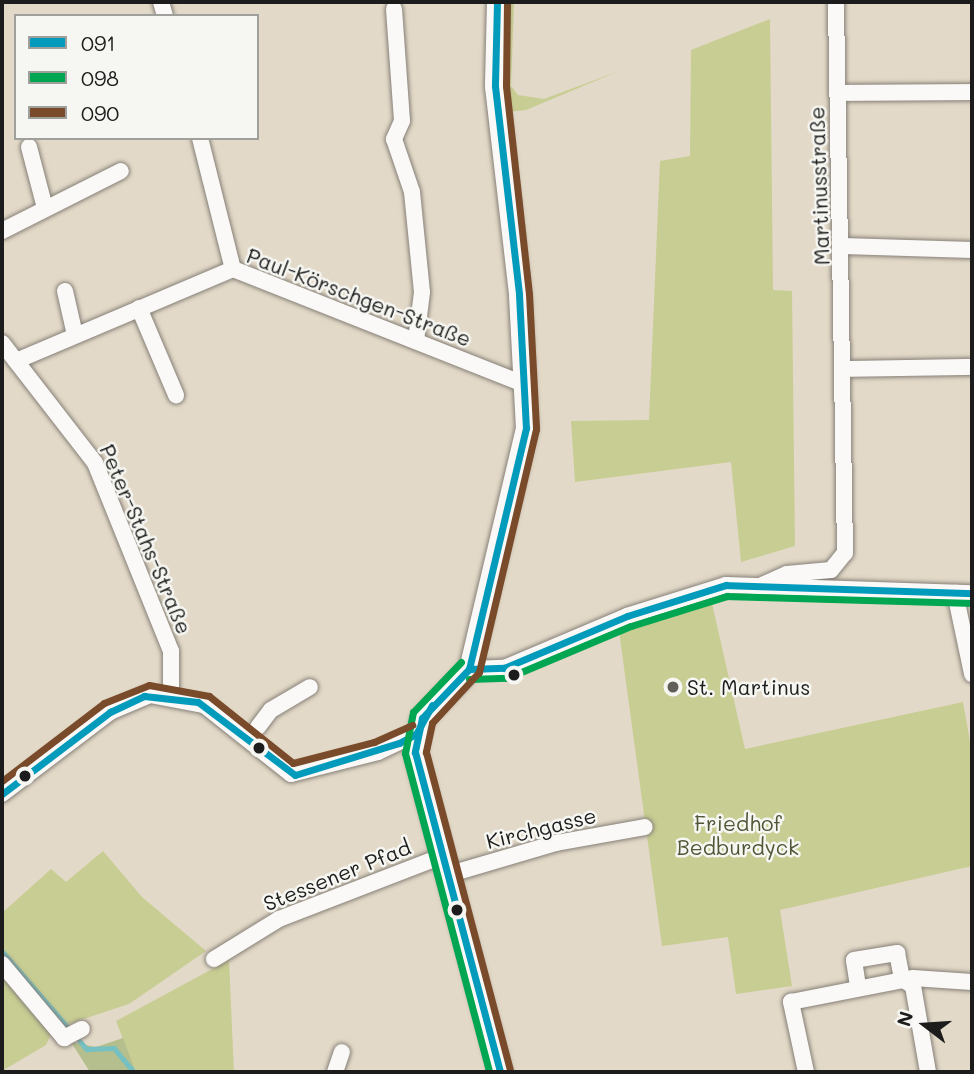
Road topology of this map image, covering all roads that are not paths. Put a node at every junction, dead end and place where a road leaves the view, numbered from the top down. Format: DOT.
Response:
graph roads {
  1 [pos="497,2"];
  2 [pos="836,2"];
  3 [pos="394,9"];
  4 [pos="972,92"];
  5 [pos="838,93"];
  6 [pos="201,140"];
  7 [pos="29,146"];
  8 [pos="121,171"];
  9 [pos="45,208"];
  10 [pos="2,230"];
  11 [pos="842,247"];
  12 [pos="972,250"];
  13 [pos="233,269"];
  14 [pos="65,291"];
  15 [pos="139,308"];
  16 [pos="75,335"];
  17 [pos="416,341"];
  18 [pos="2,344"];
  19 [pos="16,361"];
  20 [pos="972,367"];
  21 [pos="844,369"];
  22 [pos="526,385"];
  23 [pos="176,395"];
  24 [pos="762,585"];
  25 [pos="955,593"];
  26 [pos="972,593"];
  27 [pos="469,669"];
  28 [pos="972,674"];
  29 [pos="310,687"];
  30 [pos="171,695"];
  31 [pos="258,727"];
  32 [pos="416,734"];
  33 [pos="2,794"];
  34 [pos="645,827"];
  35 [pos="444,865"];
  36 [pos="214,960"];
  37 [pos="2,964"];
  38 [pos="902,979"];
  39 [pos="972,982"];
  40 [pos="858,986"];
  41 [pos="72,1034"];
  42 [pos="342,1052"];
  43 [pos="335,1072"];
  44 [pos="500,1072"];
  45 [pos="806,1072"];
  46 [pos="928,1072"];
  1 -- 22 [label="main road"];
  2 -- 5 [label="street, Martinusstraße"];
  3 -- 17 [label="street"];
  4 -- 5 [label="street"];
  5 -- 11 [label="street, Martinusstraße"];
  6 -- 13 [label="street"];
  7 -- 9 [label="street"];
  8 -- 9 [label="street"];
  9 -- 10 [label="street"];
  11 -- 12 [label="street"];
  11 -- 21 [label="street, Martinusstraße"];
  13 -- 15 [label="street, Paul-Körschgen-Straße"];
  13 -- 17 [label="street, Paul-Körschgen-Straße"];
  14 -- 16 [label="street"];
  15 -- 16 [label="street, Paul-Körschgen-Straße"];
  15 -- 23 [label="street"];
  16 -- 19 [label="street, Paul-Körschgen-Straße"];
  17 -- 22 [label="street, Paul-Körschgen-Straße"];
  18 -- 19 [label="street, Peter-Stahs-Straße"];
  19 -- 30 [label="street, Peter-Stahs-Straße"];
  20 -- 21 [label="street"];
  21 -- 24 [label="street, Martinusstraße"];
  22 -- 27 [label="main road"];
  24 -- 25 [label="street"];
  24 -- 27 [label="street"];
  25 -- 26 [label="street"];
  25 -- 28 [label="street"];
  27 -- 32 [label="main road"];
  29 -- 31 [label="street"];
  30 -- 32 [label="street"];
  30 -- 33 [label="street"];
  32 -- 35 [label="main road"];
  34 -- 35 [label="street, Kirchgasse"];
  35 -- 36 [label="street, Stessener Pfad"];
  35 -- 44 [label="main road"];
  37 -- 41 [label="street"];
  38 -- 39 [label="street"];
  38 -- 40 [label="street"];
  38 -- 40 [label="street"];
  38 -- 46 [label="street"];
  40 -- 45 [label="street"];
  42 -- 43 [label="street"];
}
